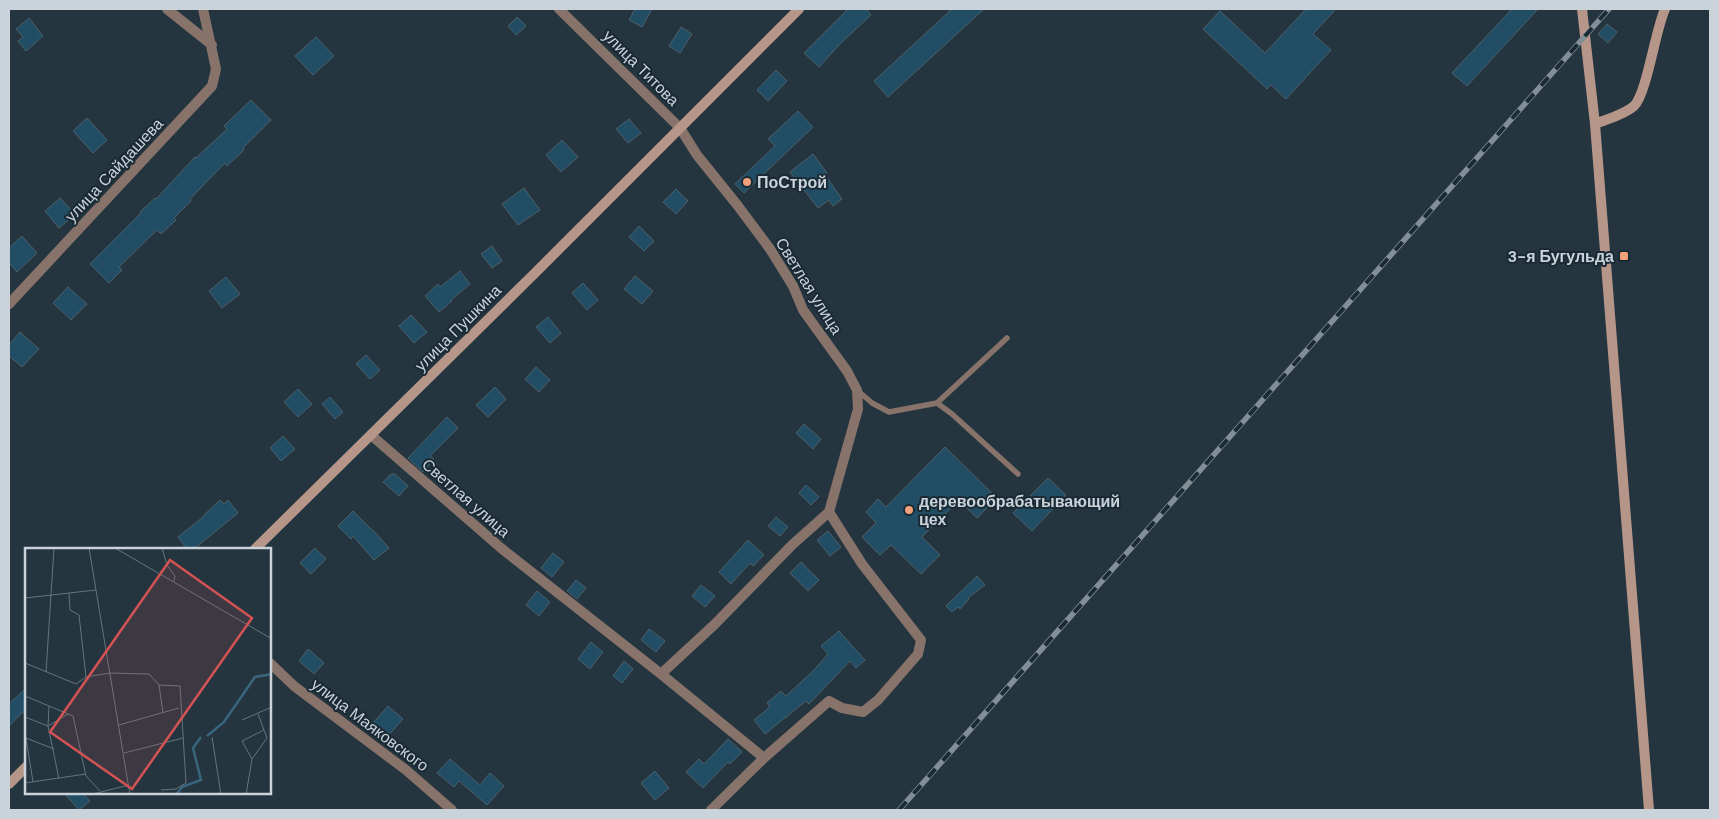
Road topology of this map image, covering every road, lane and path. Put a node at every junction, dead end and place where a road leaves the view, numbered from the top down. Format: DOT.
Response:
graph roads {
  1 [pos="167,9"];
  2 [pos="203,9"];
  3 [pos="559,9"];
  4 [pos="799,9"];
  5 [pos="1582,9"];
  6 [pos="1665,9"];
  7 [pos="212,45"];
  8 [pos="1595,124"];
  9 [pos="680,128"];
  10 [pos="9,304"];
  11 [pos="1007,338"];
  12 [pos="857,390"];
  13 [pos="937,404"];
  14 [pos="371,435"];
  15 [pos="1018,474"];
  16 [pos="829,512"];
  17 [pos="256,548"];
  18 [pos="271,664"];
  19 [pos="661,674"];
  20 [pos="764,758"];
  21 [pos="25,768"];
  22 [pos="10,781"];
  23 [pos="452,810"];
  24 [pos="711,810"];
  25 [pos="1649,810"];
  1 -- 7 [label="street"];
  2 -- 7 [label="street, улица Сайдашева"];
  3 -- 9 [label="street, улица Титова"];
  4 -- 9 [label="main road, улица Пушкина"];
  5 -- 8 [label="main road"];
  6 -- 8 [label="main road"];
  7 -- 10 [label="street, улица Сайдашева"];
  8 -- 25 [label="main road"];
  9 -- 12 [label="street, Светлая улица"];
  9 -- 14 [label="main road, улица Пушкина"];
  11 -- 13 [label="lane"];
  12 -- 13 [label="lane"];
  12 -- 16 [label="street"];
  13 -- 15 [label="lane"];
  14 -- 17 [label="main road, улица Пушкина"];
  14 -- 19 [label="street, Светлая улица"];
  16 -- 19 [label="street"];
  16 -- 20 [label="street"];
  18 -- 23 [label="street, улица Маяковского"];
  19 -- 20 [label="street, Светлая улица"];
  20 -- 24 [label="street"];
  21 -- 22 [label="main road"];
}
